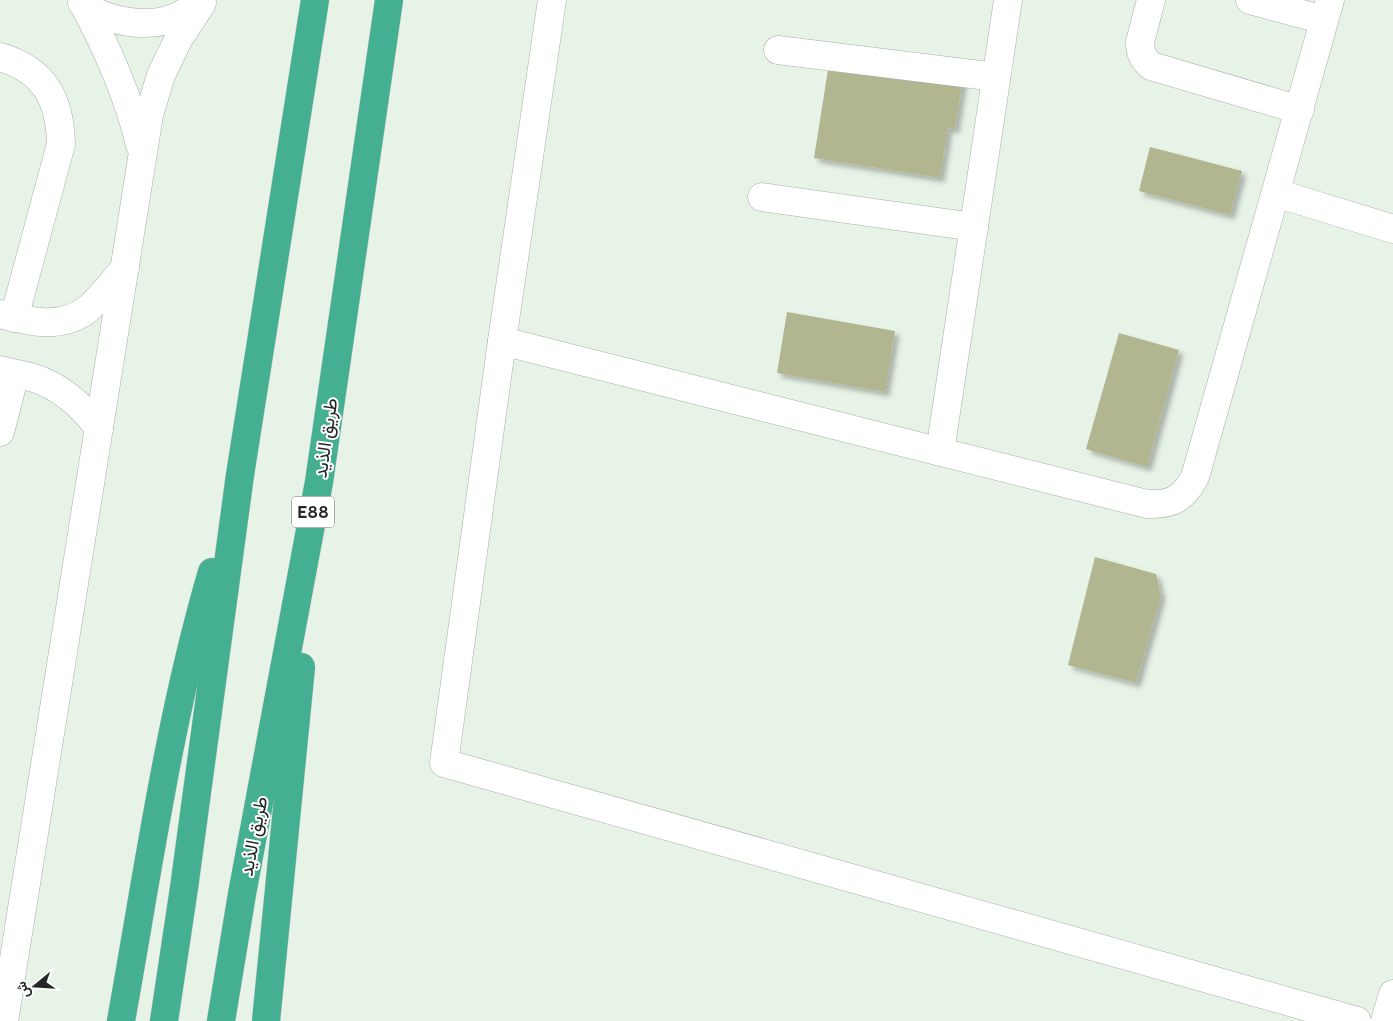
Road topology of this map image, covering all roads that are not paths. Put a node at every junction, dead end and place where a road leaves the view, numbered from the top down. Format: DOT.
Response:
graph roads {
  1 [pos="389,0"];
  2 [pos="552,0"];
  3 [pos="1008,0"];
  4 [pos="1151,0"];
  5 [pos="1250,0"];
  6 [pos="204,1"];
  7 [pos="82,2"];
  8 [pos="314,2"];
  9 [pos="1327,10"];
  10 [pos="778,50"];
  11 [pos="0,57"];
  12 [pos="996,77"];
  13 [pos="1300,110"];
  14 [pos="143,156"];
  15 [pos="1276,193"];
  16 [pos="762,197"];
  17 [pos="974,227"];
  18 [pos="1393,228"];
  19 [pos="125,268"];
  20 [pos="7,316"];
  21 [pos="502,341"];
  22 [pos="8,372"];
  23 [pos="99,428"];
  24 [pos="0,432"];
  25 [pos="940,452"];
  26 [pos="240,475"];
  27 [pos="319,482"];
  28 [pos="1393,994"];
  29 [pos="4,1021"];
  30 [pos="121,1021"];
  31 [pos="164,1021"];
  32 [pos="221,1021"];
  33 [pos="266,1021"];
  34 [pos="1357,1021"];
  35 [pos="1385,1021"];
  1 -- 27 [label="highway, طريق الذيد / E88"];
  2 -- 21 [label="street"];
  3 -- 12 [label="street"];
  4 -- 13 [label="street"];
  5 -- 9 [label="street"];
  6 -- 7 [label="street"];
  6 -- 14 [label="street"];
  7 -- 14 [label="street"];
  8 -- 26 [label="highway"];
  9 -- 13 [label="street"];
  10 -- 12 [label="street"];
  11 -- 20 [label="street"];
  12 -- 17 [label="street"];
  13 -- 15 [label="street"];
  14 -- 19 [label="street"];
  15 -- 18 [label="street"];
  15 -- 25 [label="street"];
  16 -- 17 [label="street"];
  17 -- 25 [label="street"];
  19 -- 20 [label="street"];
  19 -- 23 [label="street"];
  21 -- 25 [label="street"];
  21 -- 34 [label="street"];
  22 -- 23 [label="street"];
  22 -- 24 [label="street"];
  23 -- 29 [label="street"];
  26 -- 30 [label="highway"];
  26 -- 31 [label="highway"];
  27 -- 32 [label="highway, طريق الذيد / E88"];
  27 -- 33 [label="highway"];
  28 -- 35 [label="street"];
}
